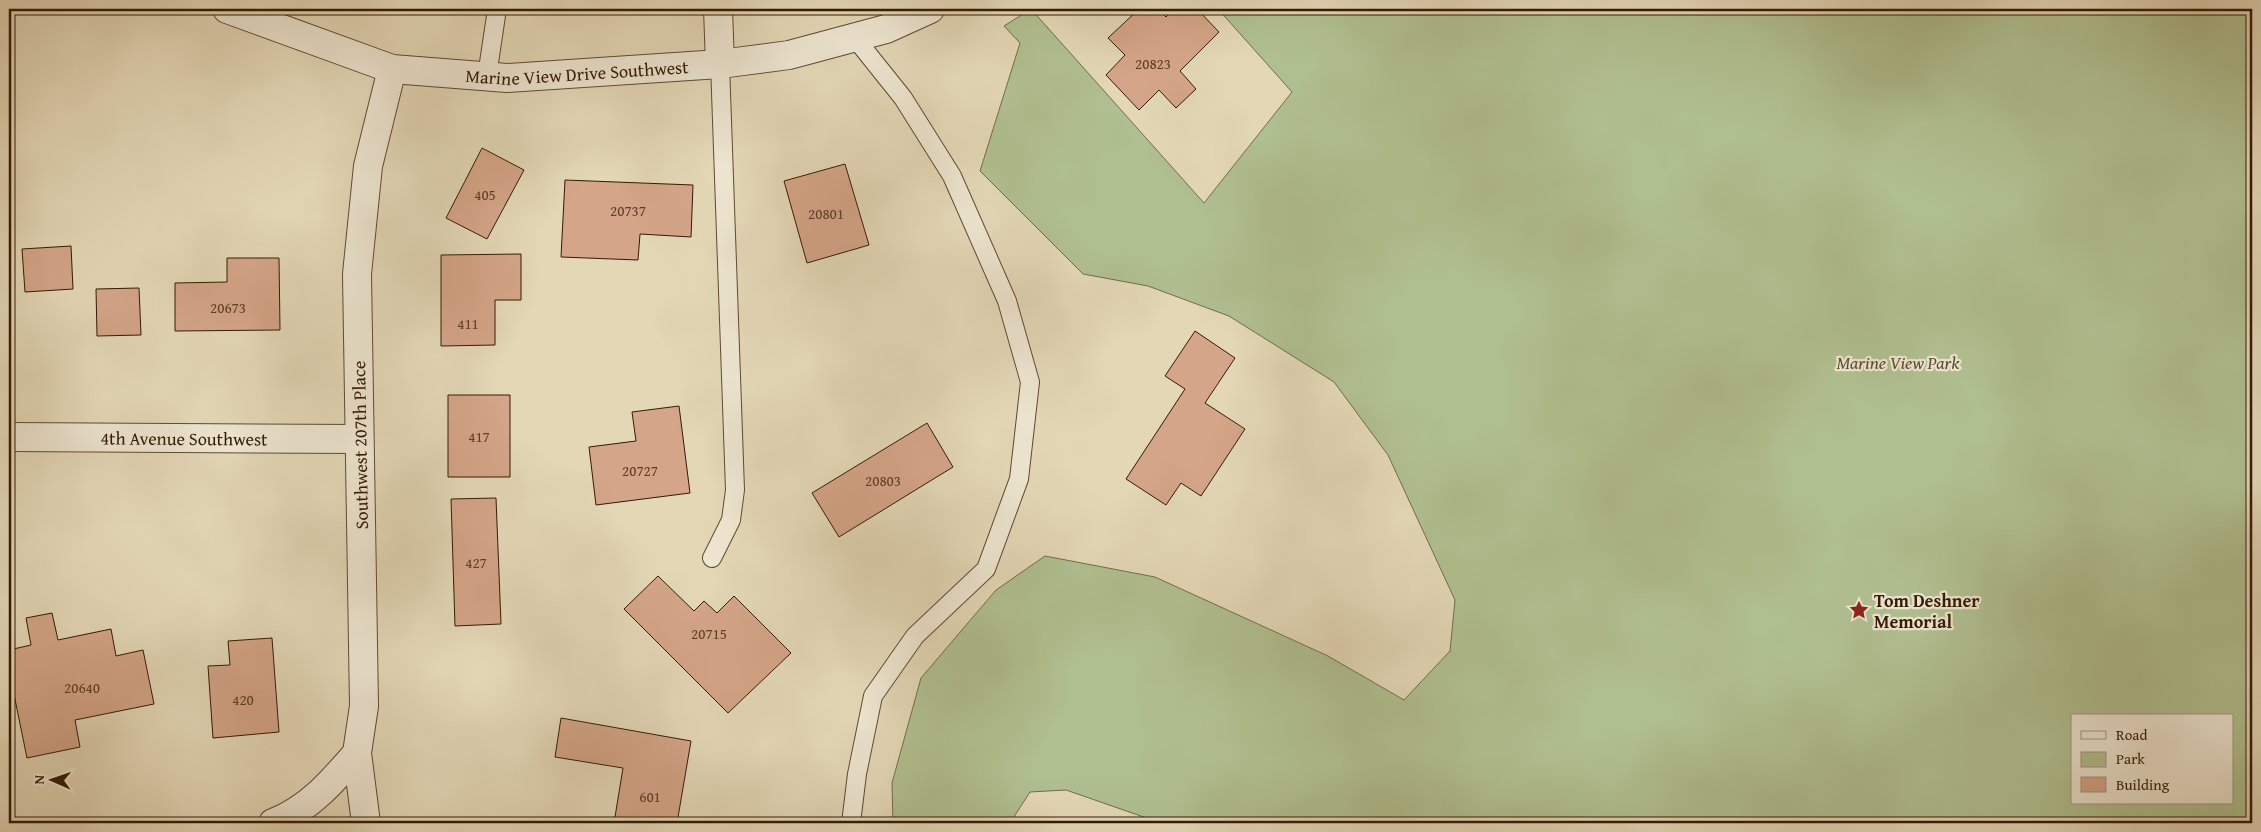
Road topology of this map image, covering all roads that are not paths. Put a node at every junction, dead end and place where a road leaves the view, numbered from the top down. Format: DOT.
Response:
graph roads {
  1 [pos="227,9"];
  2 [pos="497,9"];
  3 [pos="718,9"];
  4 [pos="930,9"];
  5 [pos="855,38"];
  6 [pos="720,64"];
  7 [pos="392,69"];
  8 [pos="488,76"];
  9 [pos="9,436"];
  10 [pos="359,439"];
  11 [pos="712,558"];
  12 [pos="357,753"];
  13 [pos="273,823"];
  14 [pos="366,823"];
  15 [pos="851,823"];
  1 -- 7 [label="street, Marine View Drive Southwest"];
  2 -- 8 [label="lane"];
  3 -- 6 [label="street"];
  4 -- 5 [label="street, Marine View Drive Southwest"];
  5 -- 6 [label="street, Marine View Drive Southwest"];
  5 -- 15 [label="lane"];
  6 -- 8 [label="street, Marine View Drive Southwest"];
  6 -- 11 [label="lane"];
  7 -- 8 [label="street, Marine View Drive Southwest"];
  7 -- 10 [label="street, Southwest 207th Place"];
  9 -- 10 [label="street, 4th Avenue Southwest"];
  10 -- 12 [label="street, Southwest 207th Place"];
  12 -- 13 [label="street"];
  12 -- 14 [label="street, Southwest 207th Place"];
}
